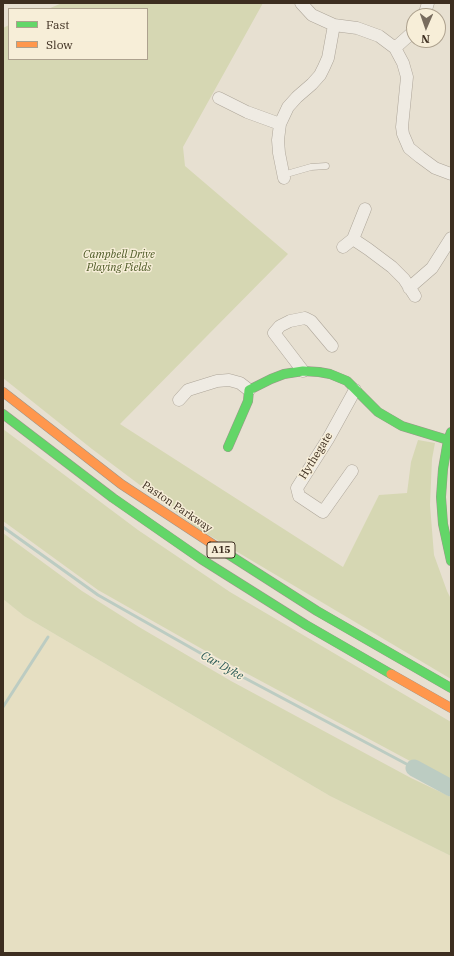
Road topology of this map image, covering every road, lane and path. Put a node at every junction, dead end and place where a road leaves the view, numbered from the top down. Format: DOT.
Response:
graph roads {
  1 [pos="301,3"];
  2 [pos="334,25"];
  3 [pos="406,38"];
  4 [pos="395,48"];
  5 [pos="219,98"];
  6 [pos="280,124"];
  7 [pos="326,166"];
  8 [pos="451,174"];
  9 [pos="284,176"];
  10 [pos="365,209"];
  11 [pos="451,238"];
  12 [pos="332,346"];
  13 [pos="303,371"];
  14 [pos="249,390"];
  15 [pos="355,390"];
  16 [pos="3,392"];
  17 [pos="179,400"];
  18 [pos="3,414"];
  19 [pos="450,436"];
  20 [pos="228,447"];
  21 [pos="352,471"];
  22 [pos="451,561"];
  23 [pos="451,688"];
  24 [pos="451,708"];
  1 -- 2 [label="street"];
  2 -- 4 [label="street"];
  2 -- 6 [label="street"];
  3 -- 4 [label="street"];
  4 -- 8 [label="street"];
  5 -- 6 [label="street"];
  6 -- 9 [label="street"];
  7 -- 9 [label="lane"];
  10 -- 11 [label="street"];
  12 -- 13 [label="street"];
  13 -- 14 [label="main road"];
  13 -- 15 [label="main road"];
  14 -- 17 [label="street"];
  14 -- 20 [label="main road"];
  15 -- 19 [label="main road"];
  15 -- 21 [label="street, Hythegate"];
  16 -- 23 [label="main road, Paston Parkway / A15"];
  18 -- 24 [label="main road, A15"];
  19 -- 22 [label="main road"];
}
